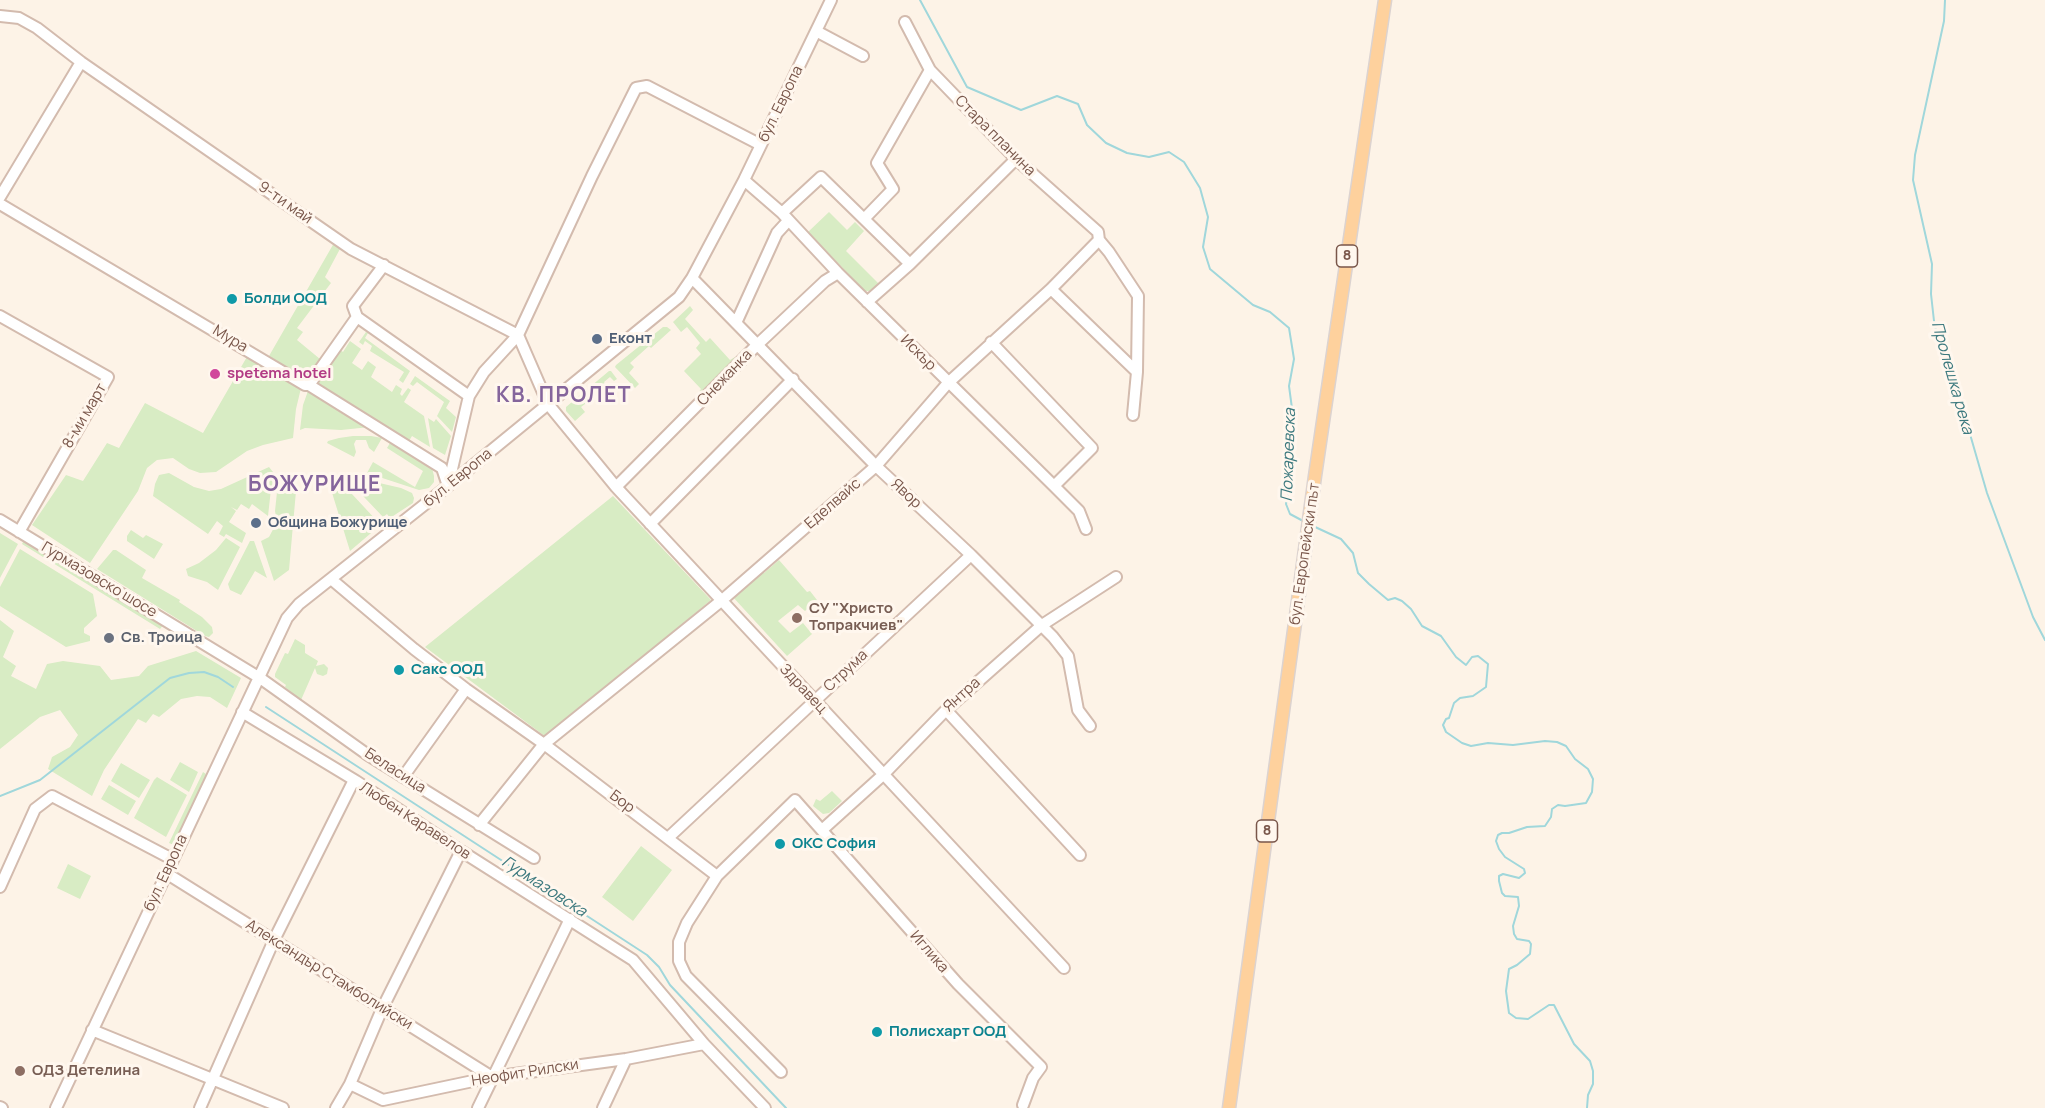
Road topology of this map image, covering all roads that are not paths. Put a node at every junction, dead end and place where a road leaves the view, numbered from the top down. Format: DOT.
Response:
graph roads {
  1 [pos="831,0"];
  2 [pos="1385,0"];
  3 [pos="0,16"];
  4 [pos="905,22"];
  5 [pos="816,31"];
  6 [pos="863,56"];
  7 [pos="81,62"];
  8 [pos="930,70"];
  9 [pos="761,145"];
  10 [pos="1016,159"];
  11 [pos="744,180"];
  12 [pos="0,196"];
  13 [pos="0,204"];
  14 [pos="785,217"];
  15 [pos="864,219"];
  16 [pos="1099,240"];
  17 [pos="910,264"];
  18 [pos="384,265"];
  19 [pos="838,273"];
  20 [pos="692,278"];
  21 [pos="1051,289"];
  22 [pos="867,302"];
  23 [pos="0,316"];
  24 [pos="357,317"];
  25 [pos="736,323"];
  26 [pos="518,335"];
  27 [pos="991,342"];
  28 [pos="757,345"];
  29 [pos="1137,372"];
  30 [pos="793,379"];
  31 [pos="948,383"];
  32 [pos="309,385"];
  33 [pos="469,396"];
  34 [pos="548,404"];
  35 [pos="1133,415"];
  36 [pos="876,466"];
  37 [pos="448,486"];
  38 [pos="1054,486"];
  39 [pos="616,487"];
  40 [pos="0,520"];
  41 [pos="650,524"];
  42 [pos="1086,529"];
  43 [pos="19,532"];
  44 [pos="971,555"];
  45 [pos="1116,577"];
  46 [pos="331,579"];
  47 [pos="721,601"];
  48 [pos="1042,625"];
  49 [pos="260,678"];
  50 [pos="466,689"];
  51 [pos="813,701"];
  52 [pos="946,710"];
  53 [pos="242,712"];
  54 [pos="1090,726"];
  55 [pos="544,744"];
  56 [pos="885,774"];
  57 [pos="404,777"];
  58 [pos="354,780"];
  59 [pos="479,825"];
  60 [pos="822,830"];
  61 [pos="669,837"];
  62 [pos="461,851"];
  63 [pos="1080,855"];
  64 [pos="534,858"];
  65 [pos="172,859"];
  66 [pos="166,873"];
  67 [pos="717,876"];
  68 [pos="0,887"];
  69 [pos="570,919"];
  70 [pos="274,940"];
  71 [pos="1064,968"];
  72 [pos="382,1009"];
  73 [pos="93,1030"];
  74 [pos="704,1044"];
  75 [pos="626,1059"];
  76 [pos="781,1072"];
  77 [pos="492,1077"];
  78 [pos="213,1079"];
  79 [pos="350,1084"];
  80 [pos="1023,1106"];
  81 [pos="56,1108"];
  82 [pos="200,1108"];
  83 [pos="283,1108"];
  84 [pos="336,1108"];
  85 [pos="478,1108"];
  86 [pos="603,1108"];
  87 [pos="765,1108"];
  88 [pos="1229,1108"];
  1 -- 5 [label="street, бул. Европа"];
  2 -- 88 [label="main road, бул. Европейски път / 8"];
  3 -- 7 [label="street, 9-ти май"];
  4 -- 8 [label="street, Стара планина"];
  5 -- 6 [label="street"];
  5 -- 9 [label="street, бул. Европа"];
  7 -- 12 [label="street"];
  7 -- 18 [label="street, 9-ти май"];
  8 -- 10 [label="street, Стара планина"];
  8 -- 15 [label="street"];
  9 -- 11 [label="street, бул. Европа"];
  9 -- 26 [label="street"];
  10 -- 16 [label="street, Стара планина"];
  10 -- 17 [label="street"];
  11 -- 14 [label="street, Искър"];
  11 -- 20 [label="street, бул. Европа"];
  13 -- 32 [label="street, Мура"];
  14 -- 15 [label="street"];
  14 -- 19 [label="street, Искър"];
  14 -- 25 [label="street"];
  15 -- 17 [label="street"];
  16 -- 21 [label="street, Еделвайс"];
  16 -- 29 [label="street, Стара планина"];
  17 -- 22 [label="street"];
  18 -- 24 [label="street"];
  18 -- 26 [label="street, 9-ти май"];
  19 -- 22 [label="street, Искър"];
  19 -- 28 [label="street, Снежанка"];
  20 -- 25 [label="street, Явор"];
  20 -- 34 [label="street, бул. Европа"];
  21 -- 27 [label="street, Еделвайс"];
  21 -- 29 [label="street"];
  22 -- 31 [label="street, Искър"];
  23 -- 43 [label="street, 8-ми март"];
  24 -- 32 [label="street"];
  24 -- 33 [label="street"];
  25 -- 28 [label="street, Явор"];
  26 -- 33 [label="street"];
  26 -- 34 [label="street"];
  27 -- 31 [label="street, Еделвайс"];
  27 -- 38 [label="street"];
  28 -- 30 [label="street, Явор"];
  28 -- 39 [label="street, Снежанка"];
  29 -- 35 [label="street, Стара планина"];
  30 -- 36 [label="street, Явор"];
  30 -- 41 [label="street"];
  31 -- 36 [label="street, Еделвайс"];
  31 -- 38 [label="street, Искър"];
  32 -- 37 [label="street, Мура"];
  33 -- 37 [label="street"];
  34 -- 37 [label="street, бул. Европа"];
  34 -- 39 [label="street, Здравец"];
  36 -- 44 [label="street, Явор"];
  36 -- 47 [label="street, Еделвайс"];
  37 -- 46 [label="street, бул. Европа"];
  38 -- 42 [label="street, Искър"];
  39 -- 41 [label="street, Здравец"];
  40 -- 43 [label="street, Гурмазовско шосе"];
  41 -- 47 [label="street, Здравец"];
  43 -- 49 [label="street, Гурмазовско шосе"];
  44 -- 48 [label="street, Явор"];
  44 -- 51 [label="street, Струма"];
  45 -- 48 [label="street, Янтра"];
  46 -- 49 [label="street, бул. Европа"];
  46 -- 50 [label="street, Бор"];
  47 -- 51 [label="street, Здравец"];
  47 -- 55 [label="street, Еделвайс"];
  48 -- 52 [label="street, Янтра"];
  48 -- 54 [label="street, Явор"];
  49 -- 53 [label="street, бул. Европа"];
  49 -- 57 [label="street, Беласица"];
  50 -- 55 [label="street, Бор"];
  50 -- 57 [label="street"];
  51 -- 56 [label="street, Здравец"];
  51 -- 61 [label="street, Струма"];
  52 -- 56 [label="street, Янтра"];
  52 -- 63 [label="street"];
  53 -- 58 [label="street, Любен Каравелов"];
  53 -- 65 [label="street, бул. Европа"];
  55 -- 59 [label="street, Еделвайс"];
  55 -- 61 [label="street, Бор"];
  56 -- 60 [label="street, Янтра"];
  56 -- 71 [label="street, Здравец"];
  57 -- 59 [label="street, Беласица"];
  58 -- 62 [label="street, Любен Каравелов"];
  58 -- 70 [label="street"];
  59 -- 64 [label="street, Беласица"];
  60 -- 67 [label="street, Иглика"];
  60 -- 80 [label="street, Иглика"];
  61 -- 67 [label="street, Бор"];
  62 -- 69 [label="street, Любен Каравелов"];
  62 -- 72 [label="street"];
  65 -- 66 [label="street, бул. Европа"];
  65 -- 68 [label="street"];
  66 -- 70 [label="street, Александър Стамболийски"];
  66 -- 73 [label="street, бул. Европа"];
  67 -- 76 [label="street"];
  69 -- 74 [label="street, Любен Каравелов"];
  69 -- 77 [label="street"];
  70 -- 72 [label="street, Александър Стамболийски"];
  70 -- 78 [label="street"];
  72 -- 77 [label="street, Александър Стамболийски"];
  72 -- 79 [label="street"];
  73 -- 78 [label="street"];
  73 -- 81 [label="street, бул. Европа"];
  74 -- 75 [label="street, Неофит Рилски"];
  74 -- 87 [label="street, Любен Каравелов"];
  75 -- 77 [label="street, Неофит Рилски"];
  75 -- 86 [label="street"];
  77 -- 79 [label="street, Неофит Рилски"];
  77 -- 85 [label="street"];
  78 -- 82 [label="street"];
  78 -- 83 [label="street"];
  79 -- 84 [label="street"];
}
